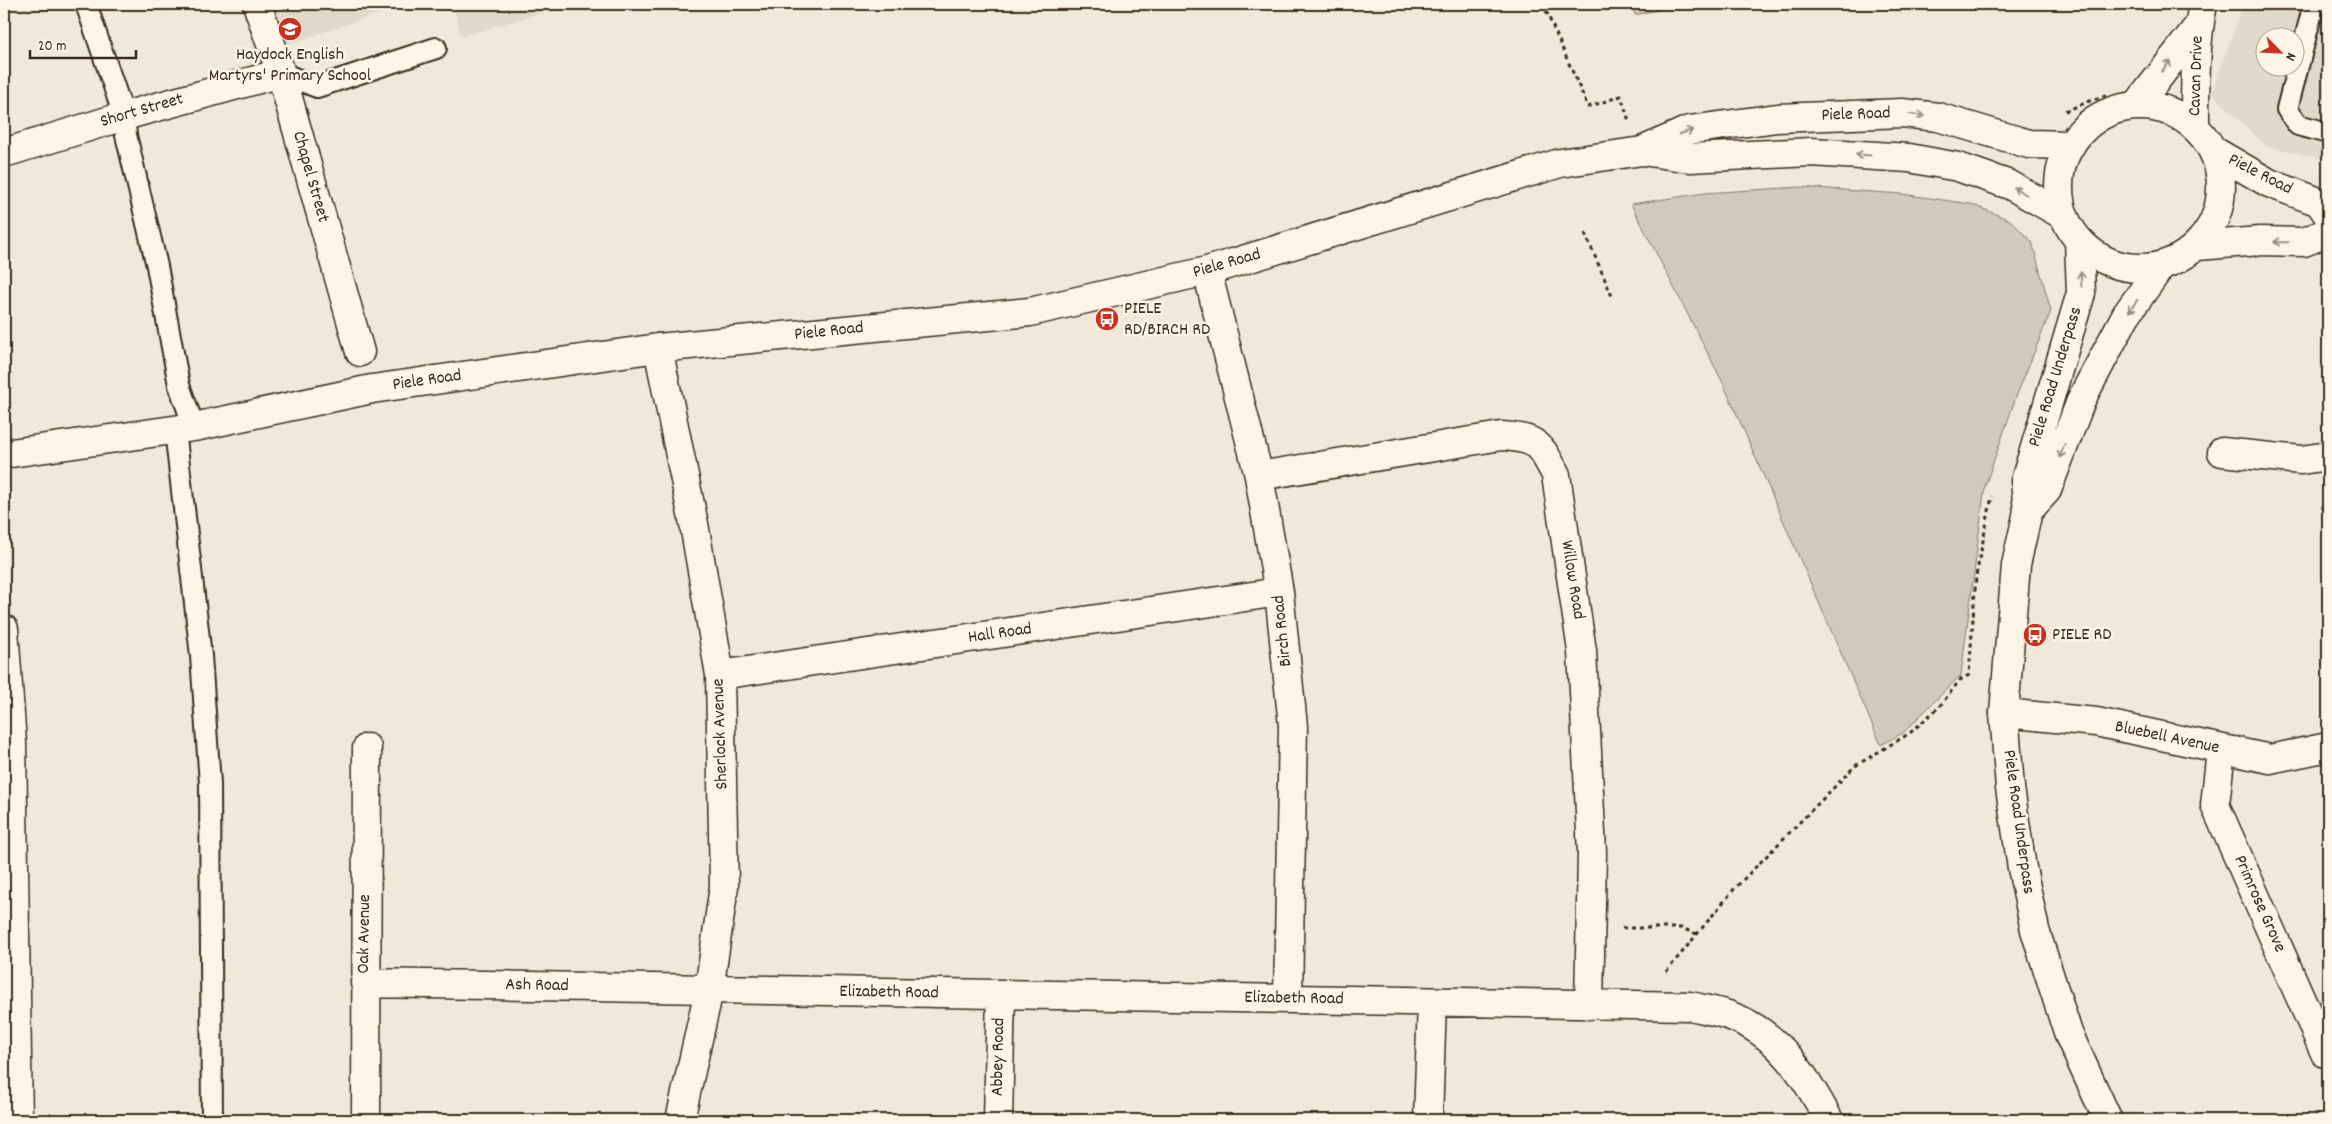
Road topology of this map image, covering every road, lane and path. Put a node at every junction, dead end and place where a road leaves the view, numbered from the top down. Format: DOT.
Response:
graph roads {
  1 [pos="86,4"];
  2 [pos="257,4"];
  3 [pos="1543,4"];
  4 [pos="2314,4"];
  5 [pos="2201,14"];
  6 [pos="436,48"];
  7 [pos="281,73"];
  8 [pos="2109,93"];
  9 [pos="1621,96"];
  10 [pos="2137,105"];
  11 [pos="2058,114"];
  12 [pos="124,116"];
  13 [pos="2195,126"];
  14 [pos="2328,133"];
  15 [pos="2071,144"];
  16 [pos="1642,151"];
  17 [pos="2214,151"];
  18 [pos="4,154"];
  19 [pos="2063,215"];
  20 [pos="2328,215"];
  21 [pos="2328,232"];
  22 [pos="1585,233"];
  23 [pos="2079,241"];
  24 [pos="2197,246"];
  25 [pos="2162,266"];
  26 [pos="1207,271"];
  27 [pos="1612,296"];
  28 [pos="658,348"];
  29 [pos="360,352"];
  30 [pos="184,428"];
  31 [pos="2222,452"];
  32 [pos="4,454"];
  33 [pos="2328,456"];
  34 [pos="1258,476"];
  35 [pos="2028,511"];
  36 [pos="1279,592"];
  37 [pos="4,629"];
  38 [pos="720,675"];
  39 [pos="1969,675"];
  40 [pos="2004,713"];
  41 [pos="2328,747"];
  42 [pos="367,748"];
  43 [pos="2221,750"];
  44 [pos="9,836"];
  45 [pos="1591,928"];
  46 [pos="1697,934"];
  47 [pos="365,982"];
  48 [pos="710,990"];
  49 [pos="1001,994"];
  50 [pos="1288,999"];
  51 [pos="1432,1002"];
  52 [pos="1589,1005"];
  53 [pos="1639,1006"];
  54 [pos="2325,1053"];
  55 [pos="18,1120"];
  56 [pos="212,1120"];
  57 [pos="366,1120"];
  58 [pos="680,1120"];
  59 [pos="998,1120"];
  60 [pos="1428,1120"];
  61 [pos="1829,1120"];
  62 [pos="2108,1120"];
  1 -- 12 [label="lane"];
  2 -- 7 [label="street, Chapel Street"];
  3 -- 9 [label="path"];
  4 -- 14 [label="lane"];
  10 -- 5 [label="street, Cavan Drive, one-way"];
  5 -- 13 [label="street, Cavan Drive"];
  6 -- 7 [label="lane"];
  7 -- 12 [label="street, Short Street"];
  7 -- 29 [label="street, Chapel Street"];
  8 -- 11 [label="path"];
  10 -- 13 [label="street"];
  10 -- 15 [label="street"];
  12 -- 18 [label="street, Short Street"];
  12 -- 30 [label="lane"];
  13 -- 17 [label="street"];
  16 -- 15 [label="street, Piele Road, one-way"];
  15 -- 19 [label="street"];
  19 -- 16 [label="street, Piele Road, one-way"];
  16 -- 26 [label="street, Piele Road"];
  17 -- 20 [label="street, Piele Road"];
  17 -- 24 [label="street"];
  19 -- 23 [label="street"];
  21 -- 24 [label="street, one-way"];
  22 -- 27 [label="path"];
  23 -- 25 [label="street"];
  35 -- 23 [label="street, Piele Road Underpass, one-way"];
  24 -- 25 [label="street"];
  25 -- 35 [label="street, Piele Road Underpass, one-way"];
  26 -- 28 [label="street, Piele Road"];
  26 -- 34 [label="street, Birch Road"];
  28 -- 30 [label="street, Piele Road"];
  28 -- 38 [label="street, Sherlock Avenue"];
  30 -- 32 [label="street, Piele Road"];
  30 -- 56 [label="lane"];
  31 -- 33 [label="street"];
  34 -- 36 [label="street, Birch Road"];
  34 -- 45 [label="street, Willow Road"];
  35 -- 40 [label="street, Piele Road Underpass"];
  36 -- 38 [label="street, Hall Road"];
  36 -- 50 [label="street, Birch Road"];
  37 -- 44 [label="street"];
  38 -- 48 [label="street, Sherlock Avenue"];
  39 -- 46 [label="path"];
  40 -- 43 [label="street, Bluebell Avenue"];
  40 -- 62 [label="street, Piele Road Underpass"];
  41 -- 43 [label="street, Bluebell Avenue"];
  42 -- 47 [label="street, Oak Avenue"];
  43 -- 54 [label="street, Primrose Grove"];
  44 -- 55 [label="street"];
  45 -- 46 [label="path"];
  45 -- 52 [label="street, Willow Road"];
  46 -- 53 [label="path"];
  47 -- 48 [label="street, Ash Road"];
  47 -- 57 [label="street, Oak Avenue"];
  48 -- 49 [label="street, Elizabeth Road"];
  48 -- 58 [label="street, Sherlock Avenue"];
  49 -- 50 [label="street, Elizabeth Road"];
  49 -- 59 [label="street, Abbey Road"];
  50 -- 51 [label="street, Elizabeth Road"];
  51 -- 52 [label="street, Elizabeth Road"];
  51 -- 60 [label="street"];
  52 -- 53 [label="street, Elizabeth Road"];
  53 -- 61 [label="street, Elizabeth Road"];
}
